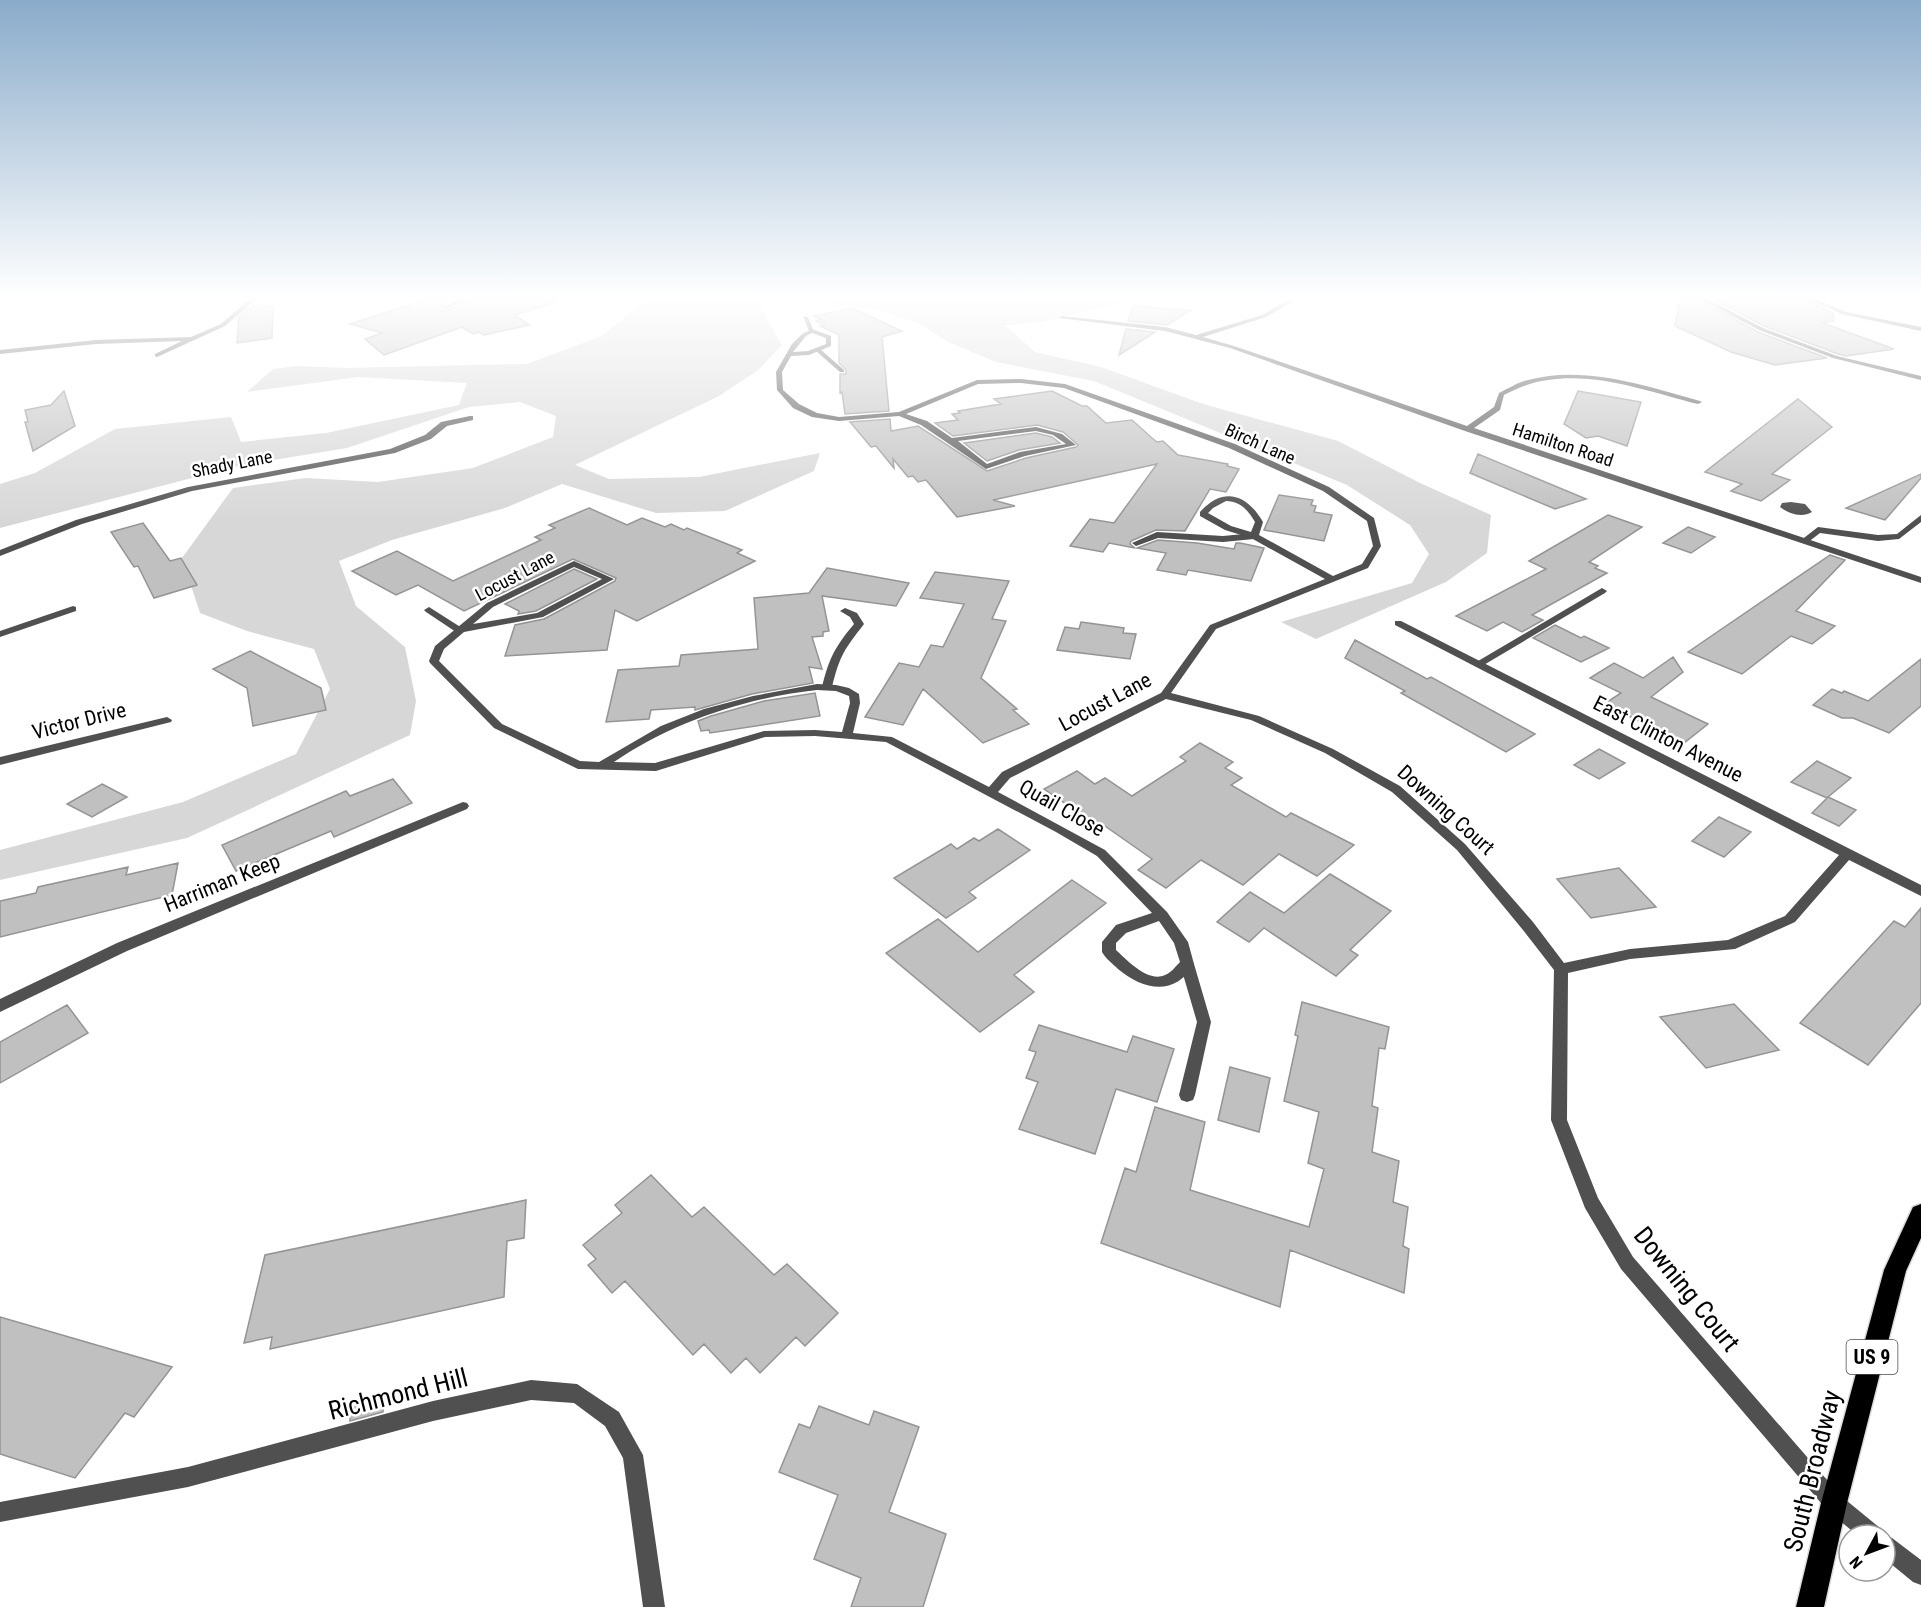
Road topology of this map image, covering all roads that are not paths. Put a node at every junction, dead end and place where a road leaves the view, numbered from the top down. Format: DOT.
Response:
graph roads {
  1 [pos="778,372"];
  2 [pos="1304,372"];
  3 [pos="1896,372"];
  4 [pos="1921,378"];
  5 [pos="1698,402"];
  6 [pos="900,414"];
  7 [pos="470,418"];
  8 [pos="1468,429"];
  9 [pos="951,440"];
  10 [pos="1804,514"];
  11 [pos="1921,518"];
  12 [pos="1818,530"];
  13 [pos="1254,536"];
  14 [pos="1804,541"];
  15 [pos="1136,543"];
  16 [pos="0,553"];
  17 [pos="1365,566"];
  18 [pos="1334,580"];
  19 [pos="1921,580"];
  20 [pos="1602,591"];
  21 [pos="73,609"];
  22 [pos="429,610"];
  23 [pos="845,611"];
  24 [pos="1398,623"];
  25 [pos="459,630"];
  26 [pos="0,634"];
  27 [pos="1478,664"];
  28 [pos="827,687"];
  29 [pos="1165,695"];
  30 [pos="167,720"];
  31 [pos="847,736"];
  32 [pos="0,761"];
  33 [pos="602,765"];
  34 [pos="991,793"];
  35 [pos="463,806"];
  36 [pos="1848,853"];
  37 [pos="1921,891"];
  38 [pos="1162,915"];
  39 [pos="1187,964"];
  40 [pos="1561,969"];
  41 [pos="0,1006"];
  42 [pos="1187,1095"];
  43 [pos="1921,1214"];
  44 [pos="1834,1503"];
  45 [pos="0,1512"];
  46 [pos="1858,1523"];
  47 [pos="1897,1555"];
  48 [pos="1921,1574"];
  49 [pos="654,1607"];
  50 [pos="1810,1607"];
  1 -- 6 [label="street, Birch Lane"];
  2 -- 8 [label="street, Hamilton Road"];
  3 -- 4 [label="street"];
  5 -- 8 [label="street"];
  6 -- 9 [label="street"];
  6 -- 17 [label="street, Birch Lane"];
  7 -- 16 [label="street, Shady Lane"];
  8 -- 14 [label="street, Hamilton Road"];
  9 -- 9 [label="street"];
  10 -- 12 [label="street"];
  11 -- 12 [label="street"];
  12 -- 14 [label="street"];
  13 -- 13 [label="street"];
  13 -- 15 [label="street"];
  13 -- 18 [label="street"];
  14 -- 19 [label="street, Hamilton Road"];
  17 -- 18 [label="street, Locust Lane"];
  18 -- 29 [label="street, Locust Lane"];
  20 -- 27 [label="street"];
  21 -- 26 [label="street"];
  22 -- 25 [label="street"];
  23 -- 28 [label="street"];
  24 -- 27 [label="street, East Clinton Avenue"];
  25 -- 25 [label="street, Locust Lane"];
  25 -- 33 [label="street, Locust Lane"];
  27 -- 36 [label="street, East Clinton Avenue"];
  28 -- 31 [label="street"];
  28 -- 33 [label="street"];
  29 -- 34 [label="street, Locust Lane"];
  29 -- 40 [label="street, Downing Court"];
  30 -- 32 [label="street, Victor Drive"];
  31 -- 33 [label="street, Locust Lane"];
  31 -- 34 [label="street, Locust Lane"];
  34 -- 38 [label="street, Quail Close"];
  35 -- 41 [label="street, Harriman Keep"];
  36 -- 37 [label="street, East Clinton Avenue"];
  36 -- 40 [label="street"];
  38 -- 39 [label="street, Quail Close"];
  38 -- 39 [label="street"];
  39 -- 42 [label="street, Quail Close"];
  40 -- 44 [label="street, Downing Court"];
  43 -- 44 [label="main road, South Broadway / US 9"];
  44 -- 46 [label="street, Downing Court"];
  44 -- 50 [label="main road, South Broadway / US 9"];
  45 -- 49 [label="street, Richmond Hill"];
  47 -- 48 [label="street"];
}
